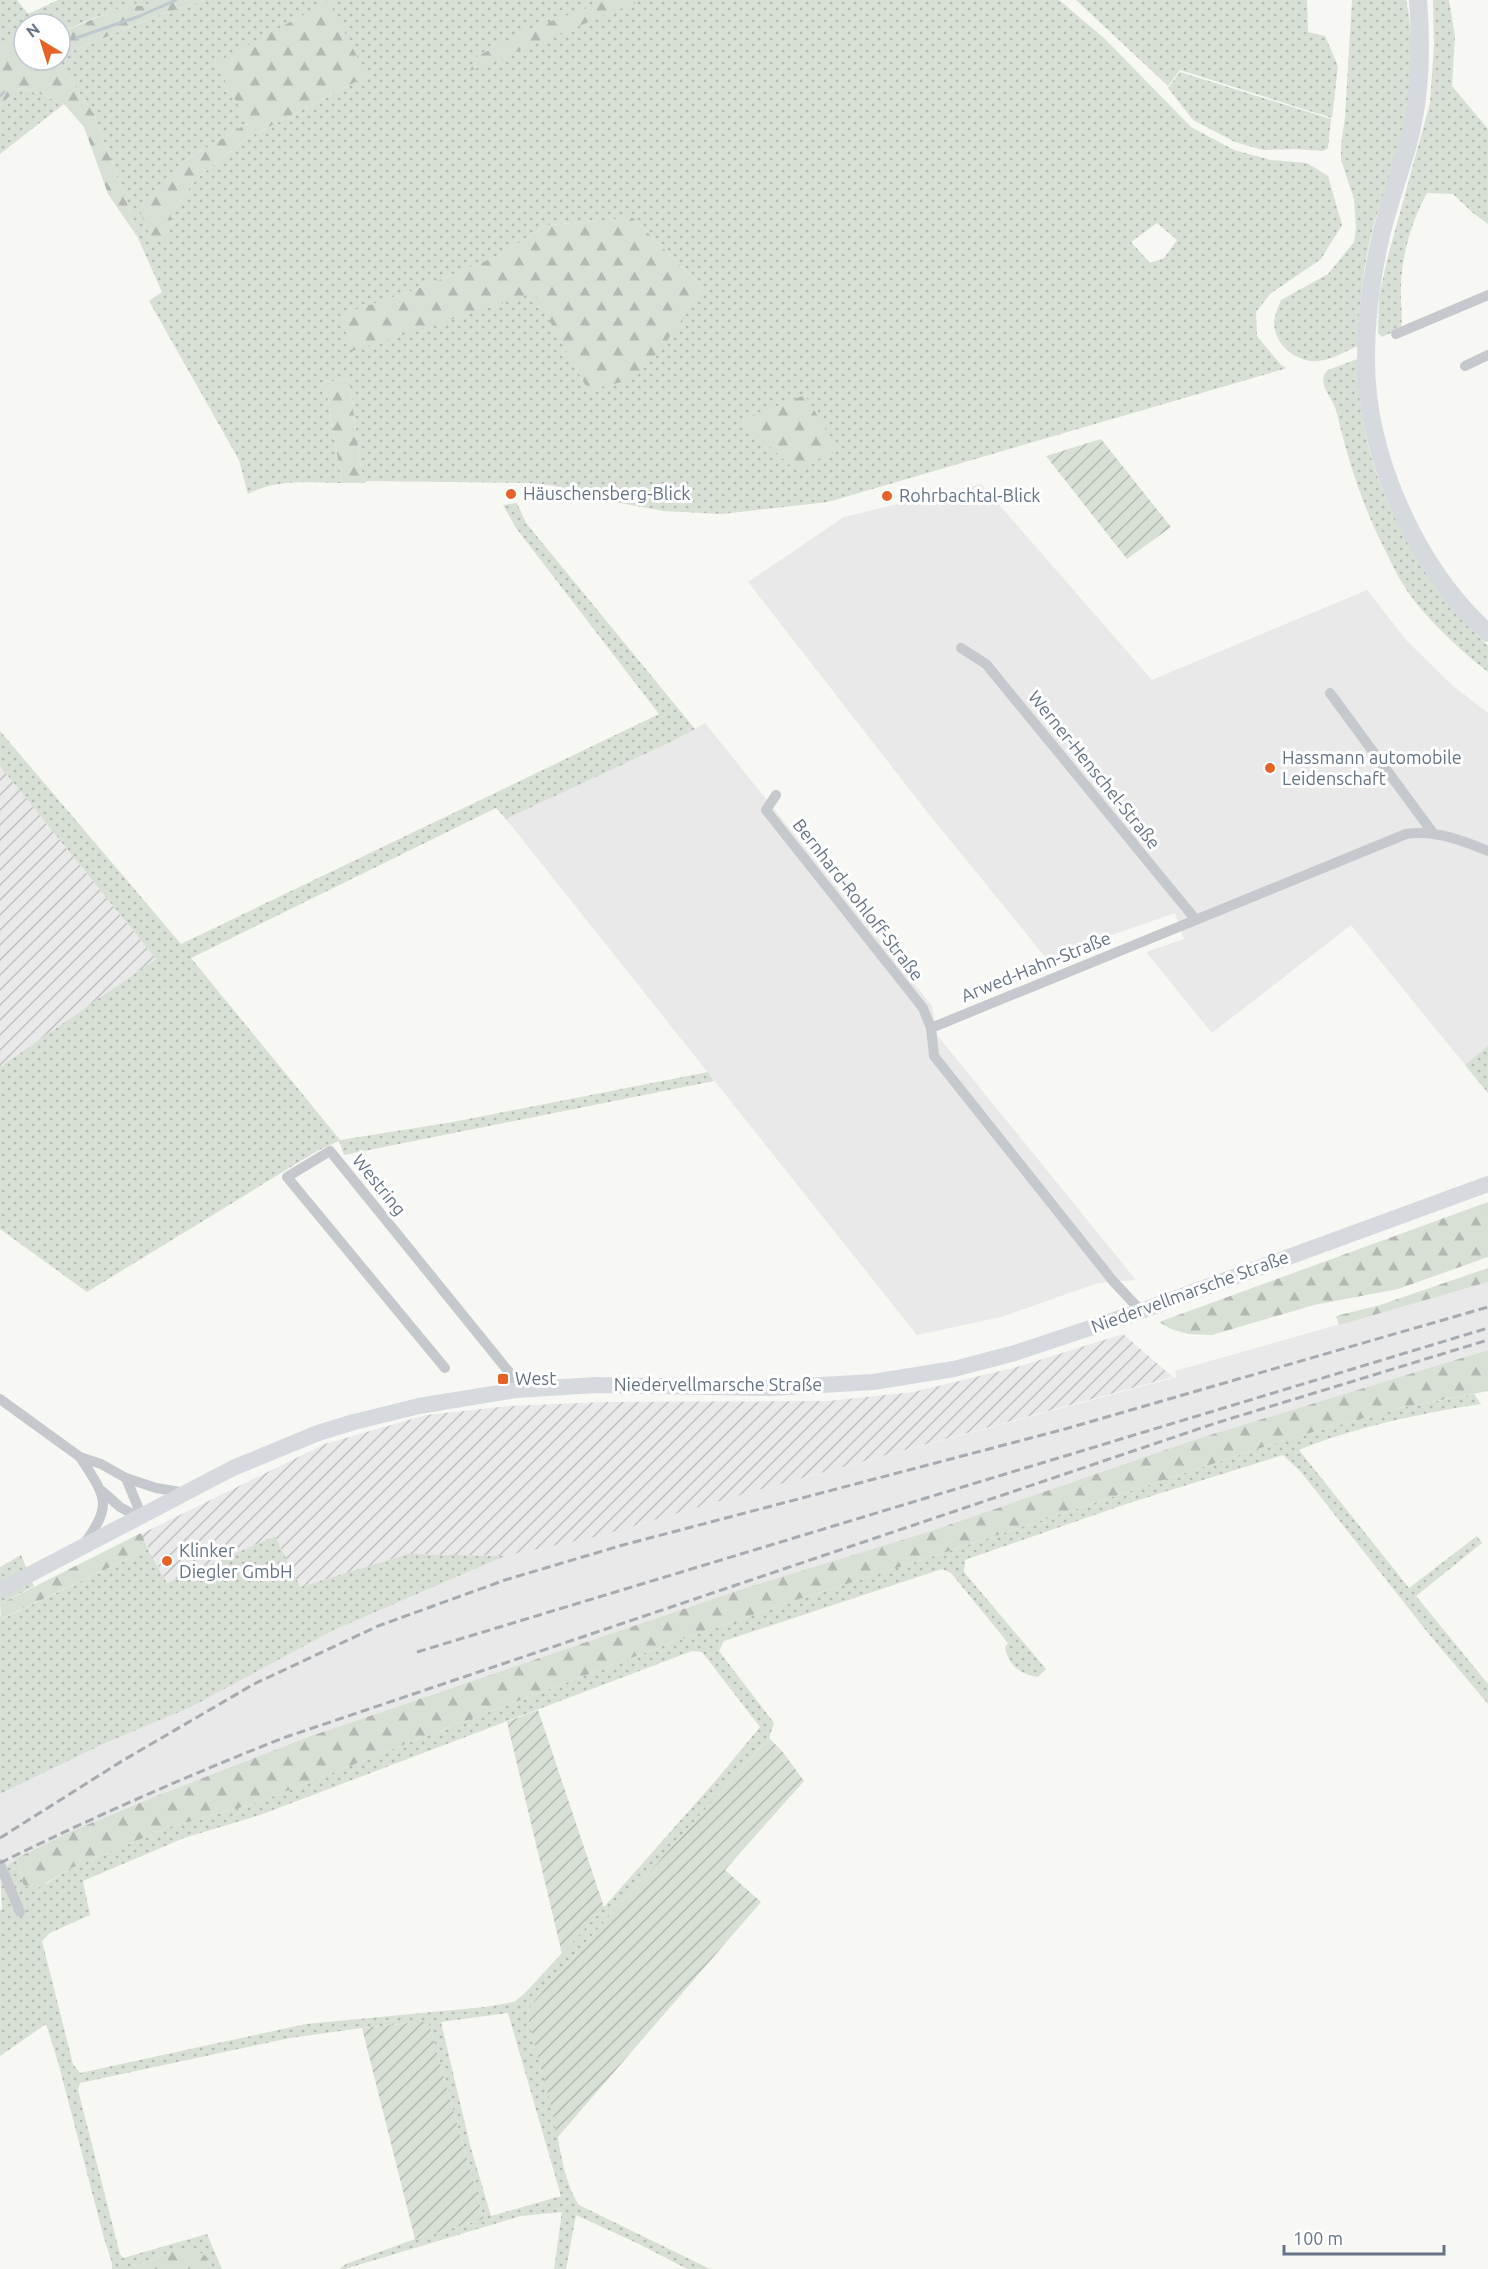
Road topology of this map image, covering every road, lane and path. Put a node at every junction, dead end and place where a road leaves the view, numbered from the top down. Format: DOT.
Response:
graph roads {
  1 [pos="1418,0"];
  2 [pos="1488,294"];
  3 [pos="1396,334"];
  4 [pos="1488,356"];
  5 [pos="1465,366"];
  6 [pos="1488,633"];
  7 [pos="961,648"];
  8 [pos="1330,693"];
  9 [pos="776,795"];
  10 [pos="1433,833"];
  11 [pos="1488,851"];
  12 [pos="1196,920"];
  13 [pos="931,1028"];
  14 [pos="1488,1184"];
  15 [pos="1141,1311"];
  16 [pos="445,1368"];
  17 [pos="516,1390"];
  18 [pos="0,1399"];
  19 [pos="80,1457"];
  20 [pos="126,1478"];
  21 [pos="102,1491"];
  22 [pos="186,1493"];
  23 [pos="138,1517"];
  24 [pos="81,1547"];
  25 [pos="0,1590"];
  26 [pos="0,1864"];
  27 [pos="20,1912"];
  1 -- 6 [label="main road"];
  2 -- 3 [label="street"];
  4 -- 5 [label="street"];
  7 -- 12 [label="street, Werner-Henschel-Straße"];
  8 -- 10 [label="street"];
  9 -- 13 [label="street, Bernhard-Rohloff-Straße"];
  10 -- 11 [label="street, Arwed-Hahn-Straße"];
  10 -- 12 [label="street, Arwed-Hahn-Straße"];
  12 -- 13 [label="street, Arwed-Hahn-Straße"];
  13 -- 15 [label="street"];
  14 -- 15 [label="main road, Niedervellmarsche Straße"];
  15 -- 17 [label="main road, Niedervellmarsche Straße"];
  16 -- 17 [label="street, Westring"];
  17 -- 22 [label="main road, Niedervellmarsche Straße"];
  18 -- 19 [label="street"];
  19 -- 20 [label="street"];
  19 -- 21 [label="street"];
  20 -- 22 [label="street"];
  20 -- 23 [label="street"];
  21 -- 23 [label="street"];
  21 -- 24 [label="street, Niedervellmarsche Straße"];
  22 -- 23 [label="main road, Niedervellmarsche Straße"];
  23 -- 24 [label="main road, Niedervellmarsche Straße"];
  24 -- 25 [label="main road, Niedervellmarsche Straße"];
  26 -- 27 [label="street"];
}
